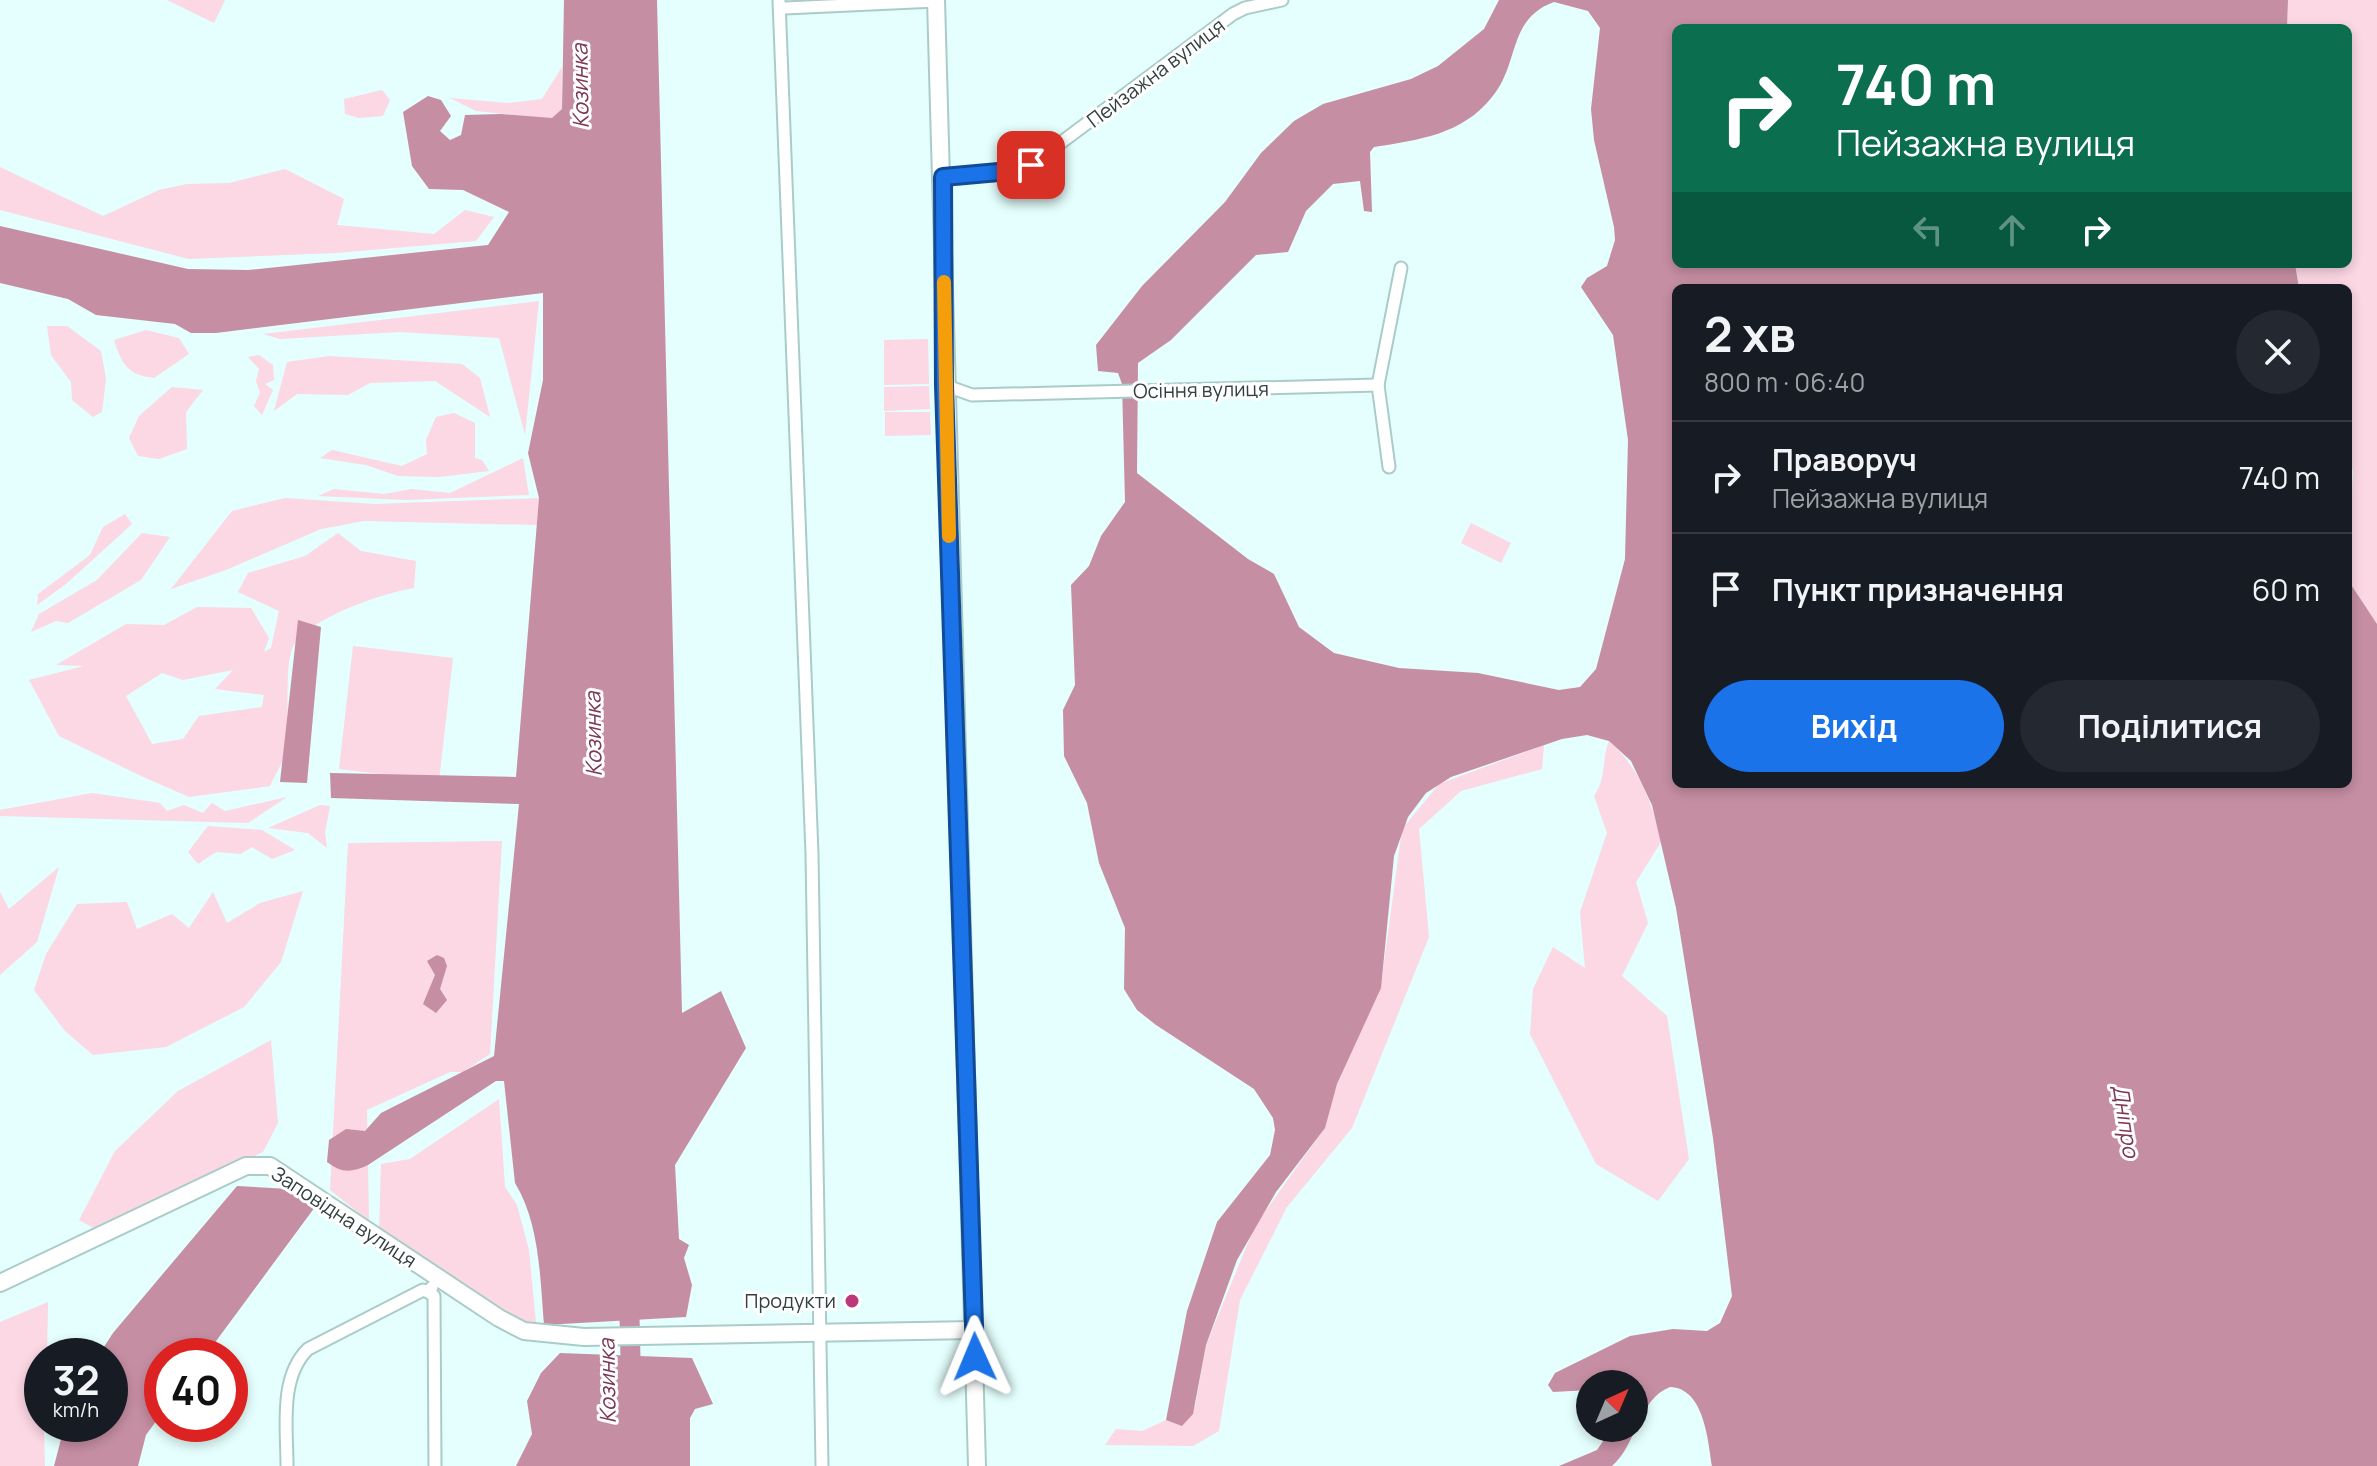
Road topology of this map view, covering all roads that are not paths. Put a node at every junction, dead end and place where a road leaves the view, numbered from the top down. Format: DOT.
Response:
graph roads {
  1 [pos="936,0"];
  2 [pos="1282,0"];
  3 [pos="782,4"];
  4 [pos="943,177"];
  5 [pos="1401,268"];
  6 [pos="944,385"];
  7 [pos="1378,385"];
  8 [pos="1389,467"];
  9 [pos="0,1283"];
  10 [pos="433,1285"];
  11 [pos="974,1330"];
  12 [pos="820,1332"];
  13 [pos="287,1466"];
  14 [pos="435,1466"];
  15 [pos="822,1466"];
  16 [pos="977,1466"];
  1 -- 3 [label="street"];
  1 -- 4 [label="street"];
  2 -- 4 [label="street, Пейзажна вулиця"];
  3 -- 12 [label="street"];
  4 -- 6 [label="street"];
  5 -- 7 [label="street"];
  6 -- 7 [label="street, Осіння вулиця"];
  6 -- 11 [label="street"];
  7 -- 8 [label="street"];
  9 -- 10 [label="street, Заповідна вулиця"];
  10 -- 12 [label="street, Заповідна вулиця"];
  10 -- 13 [label="street"];
  10 -- 14 [label="street"];
  11 -- 12 [label="street, Заповідна вулиця"];
  11 -- 16 [label="street"];
  12 -- 15 [label="street"];
}
